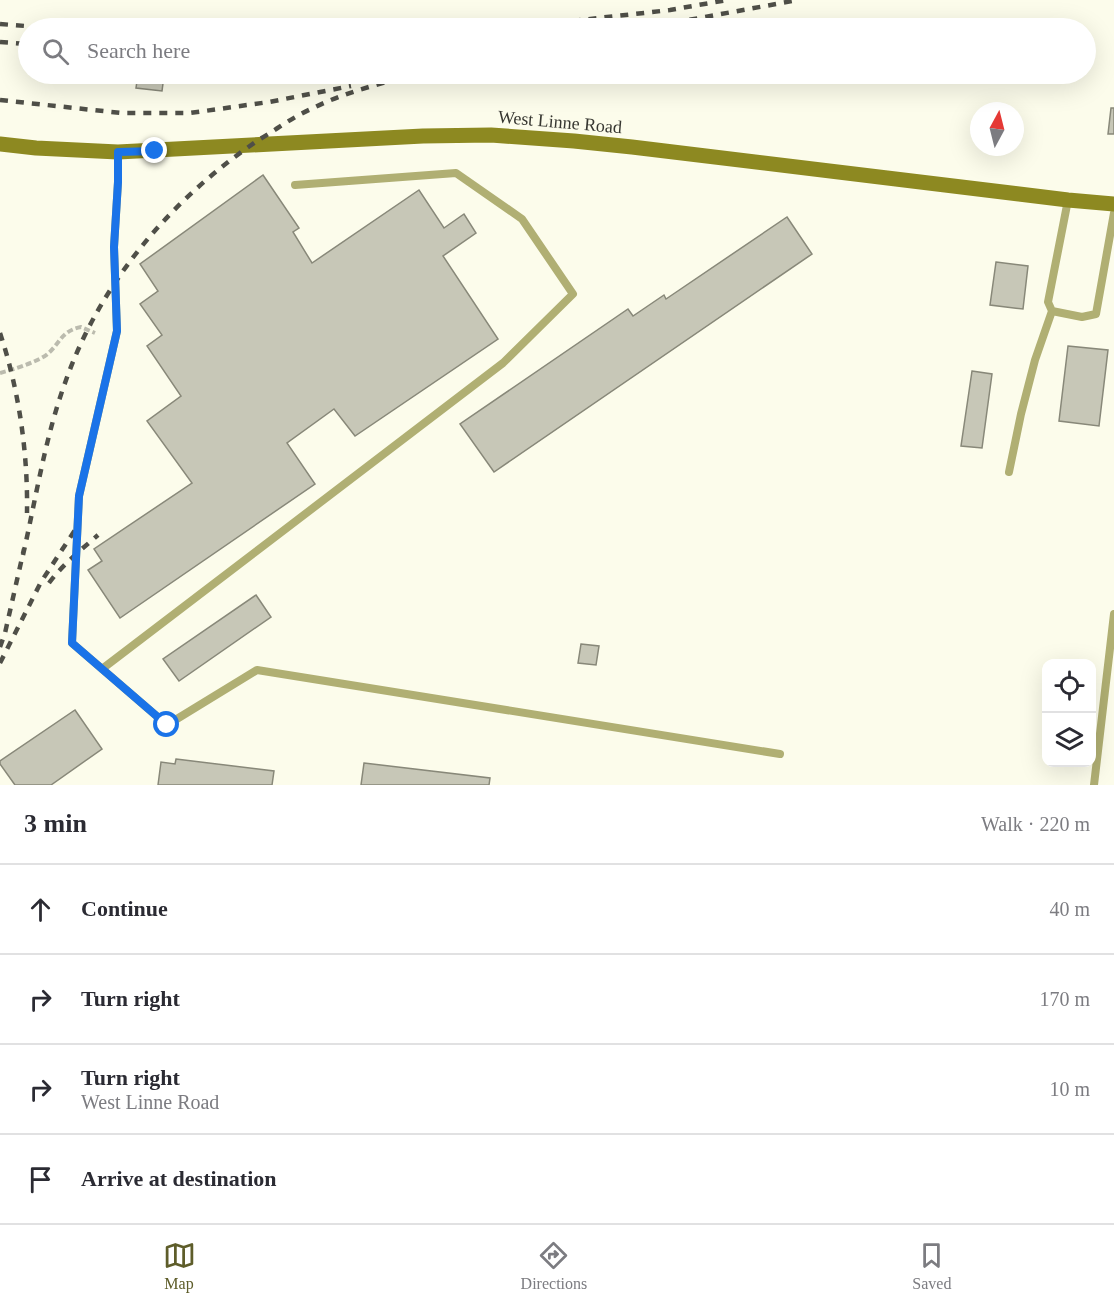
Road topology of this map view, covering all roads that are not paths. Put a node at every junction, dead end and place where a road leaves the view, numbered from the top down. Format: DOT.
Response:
graph roads {
  1 [pos="0,144"];
  2 [pos="118,152"];
  3 [pos="295,185"];
  4 [pos="1068,200"];
  5 [pos="1114,204"];
  6 [pos="1114,213"];
  7 [pos="1052,311"];
  8 [pos="1010,472"];
  9 [pos="1114,614"];
  10 [pos="102,669"];
  11 [pos="780,754"];
  12 [pos="1094,785"];
  1 -- 2 [label="street, West Linne Road"];
  2 -- 4 [label="street, West Linne Road"];
  2 -- 10 [label="lane"];
  3 -- 10 [label="lane"];
  4 -- 5 [label="street, West Linne Road"];
  4 -- 7 [label="lane"];
  6 -- 7 [label="lane"];
  7 -- 8 [label="lane"];
  9 -- 12 [label="lane"];
  10 -- 11 [label="lane"];
}
